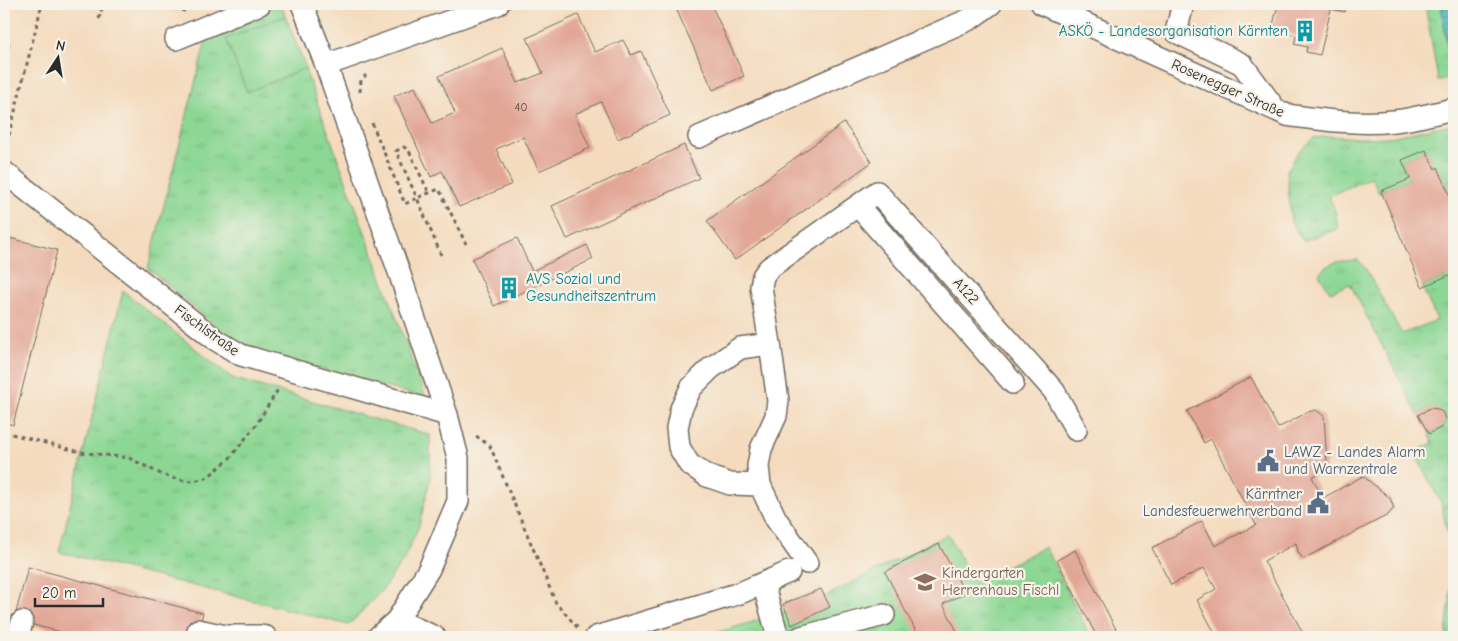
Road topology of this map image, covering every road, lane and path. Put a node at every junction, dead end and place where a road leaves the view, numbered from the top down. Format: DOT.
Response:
graph roads {
  1 [pos="42,4"];
  2 [pos="103,4"];
  3 [pos="150,4"];
  4 [pos="260,4"];
  5 [pos="302,4"];
  6 [pos="498,4"];
  7 [pos="991,4"];
  8 [pos="1042,4"];
  9 [pos="1183,4"];
  10 [pos="191,13"];
  11 [pos="99,19"];
  12 [pos="1176,34"];
  13 [pos="176,39"];
  14 [pos="1161,58"];
  15 [pos="326,64"];
  16 [pos="375,71"];
  17 [pos="359,93"];
  18 [pos="1275,109"];
  19 [pos="1454,109"];
  20 [pos="370,118"];
  21 [pos="699,136"];
  22 [pos="4,155"];
  23 [pos="4,172"];
  24 [pos="429,193"];
  25 [pos="417,198"];
  26 [pos="858,206"];
  27 [pos="466,244"];
  28 [pos="441,255"];
  29 [pos="770,344"];
  30 [pos="290,370"];
  31 [pos="1014,383"];
  32 [pos="447,415"];
  33 [pos="1076,430"];
  34 [pos="4,432"];
  35 [pos="476,436"];
  36 [pos="760,485"];
  37 [pos="763,583"];
  38 [pos="884,615"];
  39 [pos="397,620"];
  40 [pos="198,630"];
  41 [pos="588,634"];
  42 [pos="266,637"];
  43 [pos="378,637"];
  44 [pos="435,637"];
  45 [pos="778,637"];
  46 [pos="801,637"];
  1 -- 22 [label="path"];
  2 -- 11 [label="path"];
  3 -- 10 [label="path"];
  4 -- 13 [label="street"];
  5 -- 15 [label="street"];
  6 -- 15 [label="street"];
  7 -- 21 [label="street"];
  8 -- 14 [label="street, Rosenegger Straße"];
  9 -- 18 [label="street"];
  12 -- 14 [label="street"];
  14 -- 18 [label="street, Rosenegger Straße"];
  15 -- 32 [label="street"];
  16 -- 17 [label="path"];
  18 -- 19 [label="street, Rosenegger Straße"];
  20 -- 25 [label="path"];
  23 -- 30 [label="street, Fischlstraße"];
  24 -- 25 [label="path"];
  24 -- 25 [label="path"];
  24 -- 27 [label="path"];
  25 -- 28 [label="path"];
  26 -- 29 [label="street"];
  26 -- 31 [label="street, A122"];
  26 -- 33 [label="street, A122"];
  29 -- 36 [label="street"];
  29 -- 36 [label="street"];
  30 -- 32 [label="street, Fischlstraße"];
  30 -- 34 [label="path"];
  32 -- 39 [label="street"];
  35 -- 41 [label="path"];
  36 -- 37 [label="street"];
  37 -- 41 [label="street"];
  37 -- 45 [label="street"];
  38 -- 46 [label="street"];
  39 -- 43 [label="street"];
  39 -- 44 [label="street"];
  40 -- 42 [label="street"];
}
